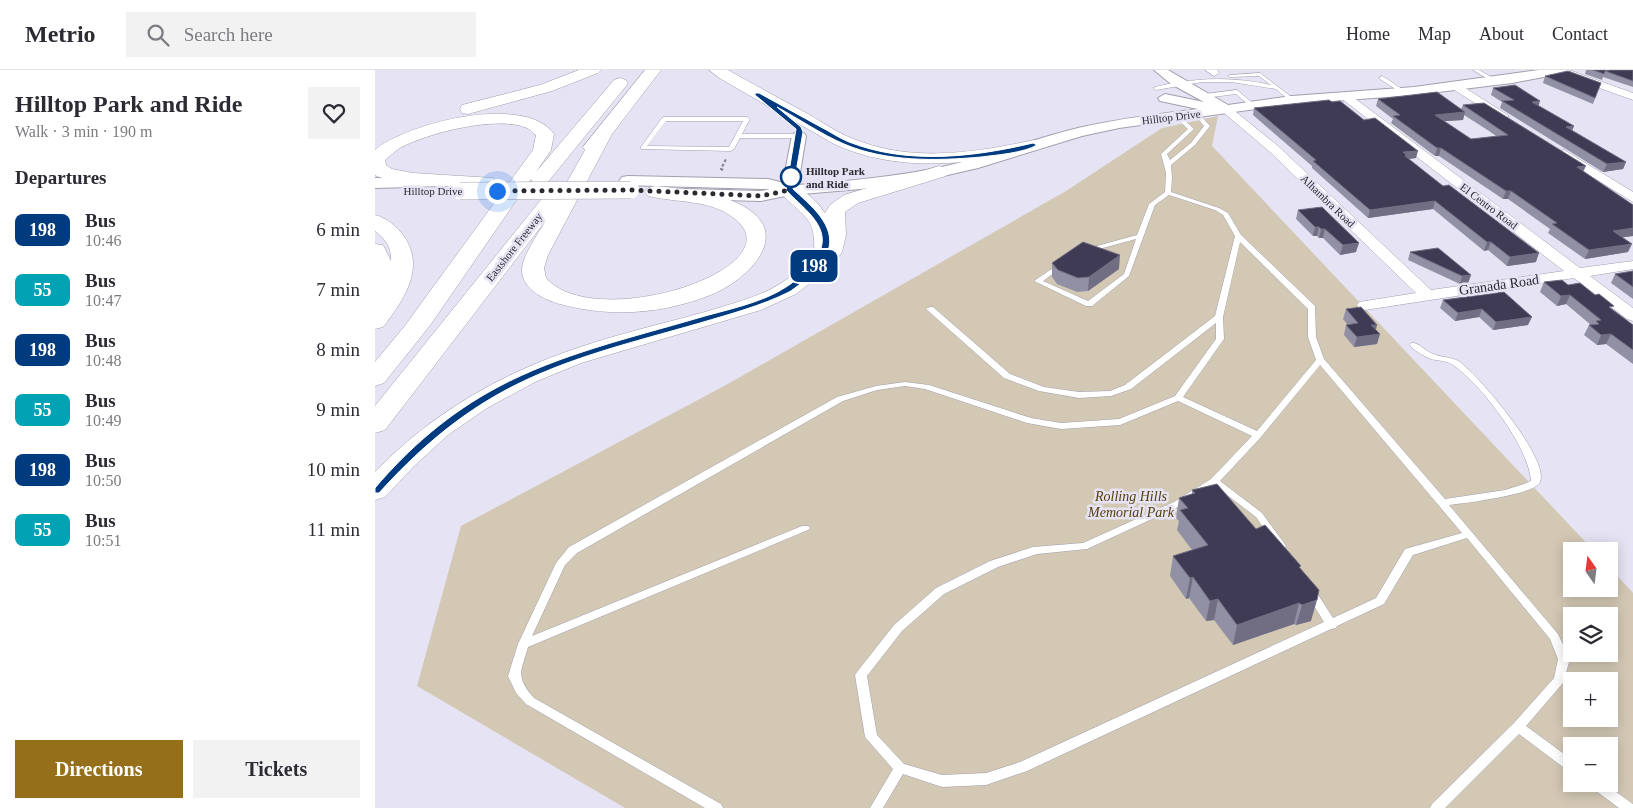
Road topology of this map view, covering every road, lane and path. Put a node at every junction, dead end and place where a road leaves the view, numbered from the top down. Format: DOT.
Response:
graph roads {
  1 [pos="593,70"];
  2 [pos="630,70"];
  3 [pos="653,70"];
  4 [pos="717,70"];
  5 [pos="1160,70"];
  6 [pos="1475,70"];
  7 [pos="1559,70"];
  8 [pos="1213,74"];
  9 [pos="1146,75"];
  10 [pos="1382,78"];
  11 [pos="1495,81"];
  12 [pos="1179,83"];
  13 [pos="1455,86"];
  14 [pos="1277,88"];
  15 [pos="1402,91"];
  16 [pos="1161,93"];
  17 [pos="757,94"];
  18 [pos="1205,96"];
  19 [pos="1345,96"];
  20 [pos="1633,97"];
  21 [pos="1292,100"];
  22 [pos="1253,106"];
  23 [pos="1227,110"];
  24 [pos="1197,114"];
  25 [pos="1177,116"];
  26 [pos="1515,123"];
  27 [pos="387,130"];
  28 [pos="603,134"];
  29 [pos="738,136"];
  30 [pos="799,136"];
  31 [pos="1033,145"];
  32 [pos="731,149"];
  33 [pos="1557,150"];
  34 [pos="1169,164"];
  35 [pos="729,170"];
  36 [pos="939,172"];
  37 [pos="486,182"];
  38 [pos="375,183"];
  39 [pos="630,185"];
  40 [pos="789,190"];
  41 [pos="375,192"];
  42 [pos="655,192"];
  43 [pos="1168,193"];
  44 [pos="1633,198"];
  45 [pos="375,221"];
  46 [pos="1140,236"];
  47 [pos="1238,236"];
  48 [pos="375,250"];
  49 [pos="1090,250"];
  50 [pos="1081,252"];
  51 [pos="1106,256"];
  52 [pos="1067,262"];
  53 [pos="1122,262"];
  54 [pos="1633,265"];
  55 [pos="1131,266"];
  56 [pos="808,273"];
  57 [pos="1577,274"];
  58 [pos="1427,295"];
  59 [pos="1365,305"];
  60 [pos="930,309"];
  61 [pos="375,310"];
  62 [pos="1633,316"];
  63 [pos="1219,318"];
  64 [pos="375,322"];
  65 [pos="411,334"];
  66 [pos="1414,345"];
  67 [pos="1320,360"];
  68 [pos="375,378"];
  69 [pos="1178,398"];
  70 [pos="375,424"];
  71 [pos="1258,435"];
  72 [pos="1214,481"];
  73 [pos="375,490"];
  74 [pos="1442,502"];
  75 [pos="805,528"];
  76 [pos="1469,534"];
  77 [pos="1285,551"];
  78 [pos="1306,584"];
  79 [pos="1332,625"];
  80 [pos="523,644"];
  81 [pos="1518,727"];
  82 [pos="1563,760"];
  83 [pos="900,768"];
  84 [pos="1607,792"];
  85 [pos="717,808"];
  86 [pos="876,808"];
  87 [pos="1437,808"];
  88 [pos="1629,808"];
  1 -- 27 [label="highway"];
  2 -- 65 [label="highway, Eastshore Freeway"];
  3 -- 28 [label="highway, Eastshore Freeway"];
  4 -- 17 [label="highway"];
  5 -- 12 [label="street"];
  6 -- 11 [label="lane"];
  7 -- 11 [label="street, Hilltop Drive"];
  7 -- 20 [label="street"];
  8 -- 12 [label="lane"];
  8 -- 14 [label="lane"];
  8 -- 14 [label="lane"];
  9 -- 16 [label="street"];
  10 -- 15 [label="lane"];
  11 -- 13 [label="street, Hilltop Drive"];
  12 -- 16 [label="lane"];
  12 -- 18 [label="street"];
  13 -- 15 [label="street, Hilltop Drive"];
  13 -- 26 [label="street"];
  14 -- 21 [label="lane"];
  15 -- 19 [label="street, Hilltop Drive"];
  16 -- 23 [label="street"];
  16 -- 25 [label="street"];
  17 -- 30 [label="highway"];
  17 -- 31 [label="highway"];
  18 -- 22 [label="lane"];
  18 -- 23 [label="street"];
  19 -- 21 [label="street, Hilltop Drive"];
  19 -- 57 [label="street, El Centro Road"];
  21 -- 22 [label="street, Hilltop Drive"];
  22 -- 23 [label="street, Hilltop Drive"];
  23 -- 24 [label="street, Hilltop Drive"];
  23 -- 58 [label="street, Alhambra Road"];
  24 -- 25 [label="street, Hilltop Drive"];
  24 -- 34 [label="lane"];
  25 -- 31 [label="street, Hilltop Drive"];
  25 -- 34 [label="lane"];
  28 -- 42 [label="highway"];
  28 -- 70 [label="highway, Eastshore Freeway"];
  29 -- 30 [label="lane"];
  29 -- 32 [label="lane"];
  29 -- 32 [label="lane"];
  30 -- 40 [label="street"];
  31 -- 36 [label="street, Hilltop Drive"];
  32 -- 35 [label="path"];
  33 -- 44 [label="street"];
  34 -- 43 [label="lane"];
  36 -- 40 [label="street, Hilltop Drive"];
  36 -- 56 [label="highway"];
  37 -- 38 [label="main road, Hilltop Drive"];
  37 -- 39 [label="main road, Hilltop Drive"];
  37 -- 65 [label="highway"];
  39 -- 40 [label="main road, Hilltop Drive"];
  39 -- 41 [label="main road, Hilltop Drive, bridge"];
  39 -- 42 [label="main road, Hilltop Drive"];
  40 -- 42 [label="street, Hilltop Drive"];
  40 -- 56 [label="highway"];
  43 -- 46 [label="lane"];
  43 -- 47 [label="lane"];
  45 -- 64 [label="highway"];
  46 -- 49 [label="lane"];
  46 -- 55 [label="lane"];
  47 -- 63 [label="lane"];
  47 -- 67 [label="lane"];
  48 -- 61 [label="highway"];
  49 -- 50 [label="lane"];
  49 -- 51 [label="lane"];
  52 -- 55 [label="lane"];
  53 -- 55 [label="lane"];
  54 -- 57 [label="street, Granada Road"];
  56 -- 73 [label="highway"];
  57 -- 58 [label="street, Granada Road"];
  57 -- 62 [label="street, El Centro Road"];
  58 -- 59 [label="street, Granada Road"];
  60 -- 63 [label="lane"];
  63 -- 69 [label="lane"];
  65 -- 68 [label="highway, Eastshore Freeway"];
  66 -- 74 [label="lane"];
  67 -- 71 [label="lane"];
  67 -- 74 [label="lane"];
  69 -- 71 [label="lane"];
  69 -- 80 [label="lane"];
  71 -- 72 [label="lane"];
  72 -- 77 [label="lane"];
  72 -- 83 [label="lane"];
  74 -- 76 [label="lane"];
  75 -- 80 [label="lane"];
  76 -- 79 [label="lane"];
  76 -- 81 [label="lane"];
  78 -- 79 [label="lane"];
  79 -- 83 [label="lane"];
  80 -- 85 [label="lane"];
  81 -- 82 [label="lane"];
  81 -- 87 [label="lane"];
  83 -- 86 [label="lane"];
  84 -- 88 [label="lane"];
}
